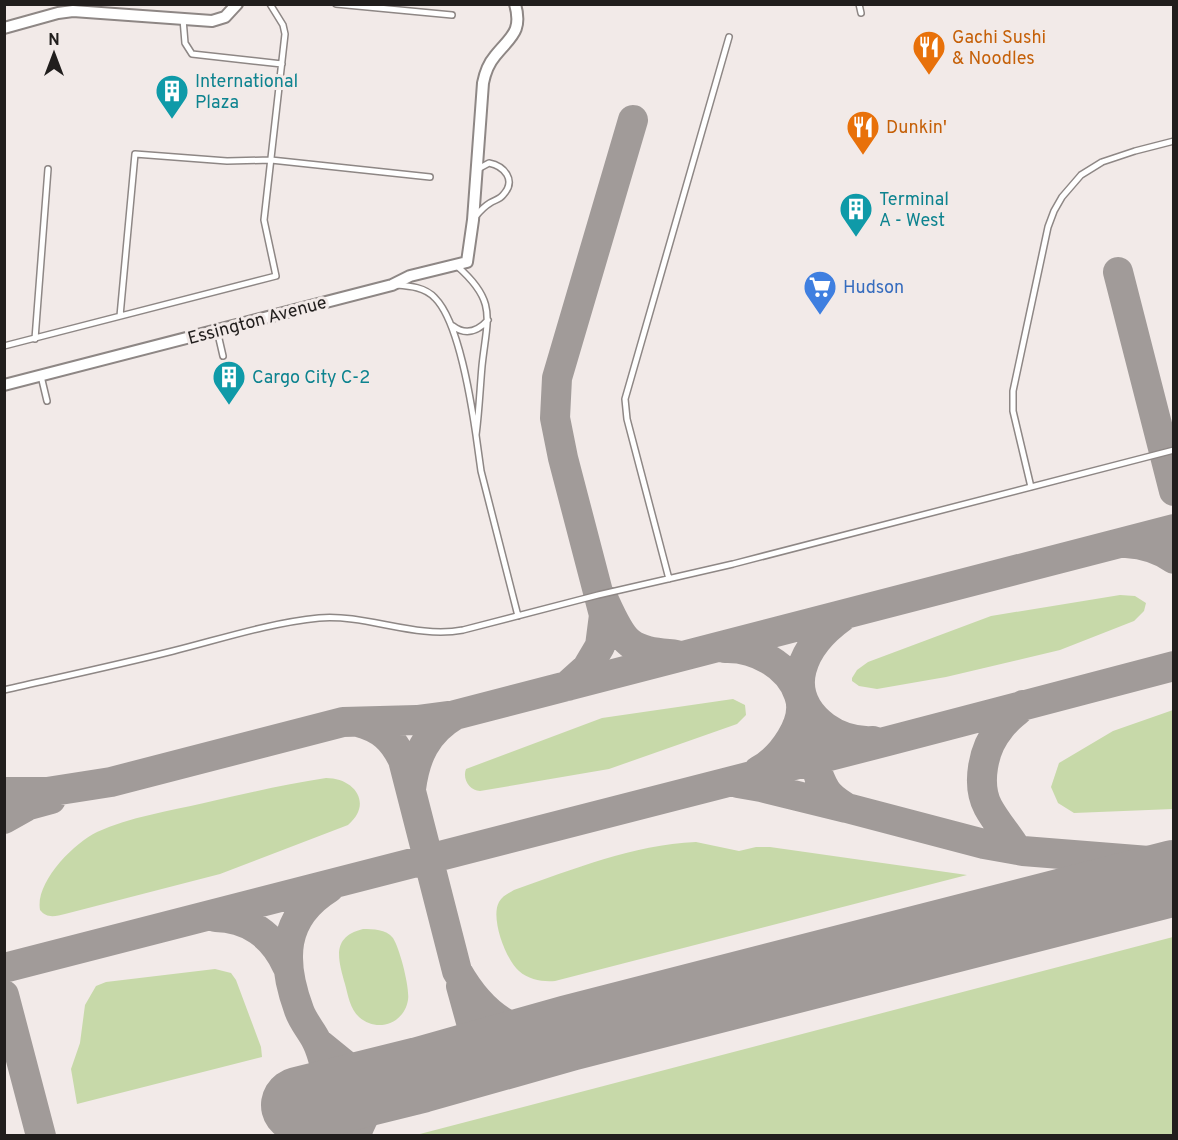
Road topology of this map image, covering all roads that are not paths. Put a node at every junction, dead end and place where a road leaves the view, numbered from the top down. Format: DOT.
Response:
graph roads {
  1 [pos="237,4"];
  2 [pos="336,4"];
  3 [pos="515,4"];
  4 [pos="859,4"];
  5 [pos="273,5"];
  6 [pos="861,13"];
  7 [pos="452,15"];
  8 [pos="183,19"];
  9 [pos="4,28"];
  10 [pos="729,37"];
  11 [pos="282,64"];
  12 [pos="1173,141"];
  13 [pos="271,160"];
  14 [pos="48,169"];
  15 [pos="476,171"];
  16 [pos="430,177"];
  17 [pos="473,220"];
  18 [pos="456,265"];
  19 [pos="392,285"];
  20 [pos="120,316"];
  21 [pos="488,320"];
  22 [pos="452,325"];
  23 [pos="217,330"];
  24 [pos="35,339"];
  25 [pos="4,346"];
  26 [pos="223,356"];
  27 [pos="42,376"];
  28 [pos="4,386"];
  29 [pos="47,401"];
  30 [pos="476,435"];
  31 [pos="1173,450"];
  32 [pos="1031,487"];
  33 [pos="669,579"];
  34 [pos="518,616"];
  35 [pos="4,690"];
  1 -- 8 [label="street"];
  2 -- 7 [label="lane"];
  3 -- 15 [label="street"];
  4 -- 6 [label="lane"];
  5 -- 11 [label="lane"];
  8 -- 9 [label="street"];
  8 -- 11 [label="lane"];
  10 -- 33 [label="lane"];
  11 -- 13 [label="lane"];
  12 -- 32 [label="lane"];
  13 -- 16 [label="lane"];
  13 -- 20 [label="lane"];
  13 -- 20 [label="lane"];
  14 -- 24 [label="lane"];
  15 -- 17 [label="street"];
  15 -- 17 [label="lane"];
  17 -- 18 [label="street"];
  18 -- 19 [label="street, Essington Avenue"];
  18 -- 21 [label="lane"];
  19 -- 22 [label="lane"];
  19 -- 23 [label="street, Essington Avenue"];
  20 -- 24 [label="lane"];
  21 -- 22 [label="lane"];
  21 -- 30 [label="lane"];
  22 -- 30 [label="lane"];
  23 -- 26 [label="lane"];
  23 -- 27 [label="street, Essington Avenue"];
  24 -- 25 [label="lane"];
  27 -- 28 [label="street, Essington Avenue"];
  27 -- 29 [label="lane"];
  30 -- 34 [label="lane"];
  31 -- 32 [label="lane"];
  32 -- 33 [label="lane"];
  33 -- 34 [label="lane"];
  34 -- 35 [label="lane"];
}
